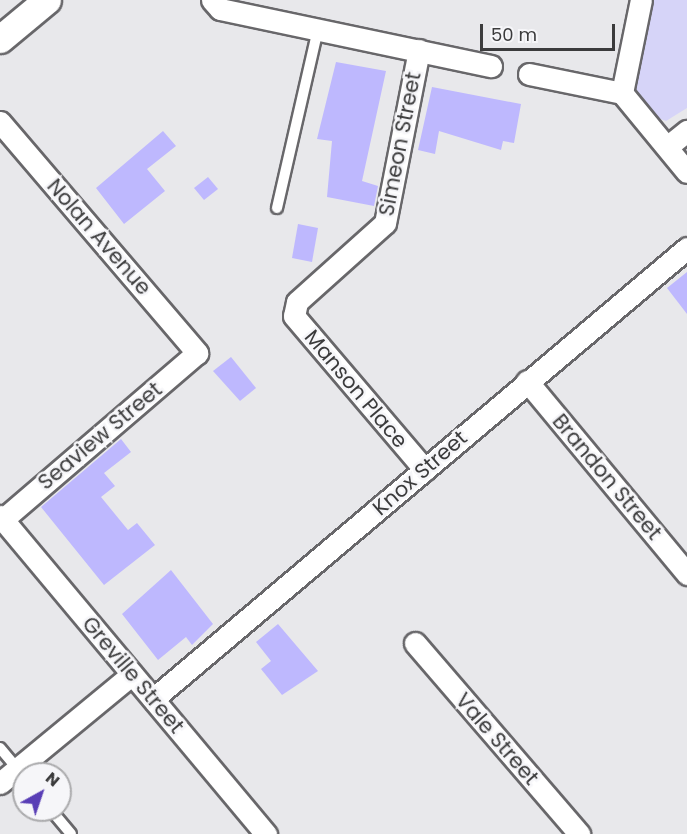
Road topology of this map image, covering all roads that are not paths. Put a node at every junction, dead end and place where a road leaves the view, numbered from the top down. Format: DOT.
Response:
graph roads {
  1 [pos="47,0"];
  2 [pos="212,0"];
  3 [pos="641,0"];
  4 [pos="318,29"];
  5 [pos="0,39"];
  6 [pos="419,50"];
  7 [pos="491,66"];
  8 [pos="529,74"];
  9 [pos="622,93"];
  10 [pos="0,122"];
  11 [pos="687,131"];
  12 [pos="667,147"];
  13 [pos="687,172"];
  14 [pos="277,208"];
  15 [pos="687,248"];
  16 [pos="296,307"];
  17 [pos="197,353"];
  18 [pos="527,381"];
  19 [pos="425,470"];
  20 [pos="1,517"];
  21 [pos="687,574"];
  22 [pos="416,644"];
  23 [pos="132,674"];
  24 [pos="153,699"];
  25 [pos="0,748"];
  26 [pos="12,762"];
  27 [pos="33,762"];
  28 [pos="61,822"];
  29 [pos="71,834"];
  30 [pos="266,834"];
  31 [pos="579,834"];
  1 -- 5 [label="street"];
  2 -- 4 [label="street"];
  3 -- 9 [label="street"];
  4 -- 6 [label="street"];
  4 -- 14 [label="lane"];
  6 -- 7 [label="street"];
  6 -- 16 [label="street, Simeon Street"];
  8 -- 9 [label="street"];
  9 -- 12 [label="street"];
  10 -- 17 [label="street, Nolan Avenue"];
  11 -- 12 [label="street"];
  12 -- 13 [label="street"];
  15 -- 18 [label="street, Knox Street"];
  16 -- 19 [label="street, Manson Place"];
  17 -- 20 [label="street, Seaview Street"];
  18 -- 19 [label="street, Knox Street"];
  18 -- 21 [label="street, Brandon Street"];
  19 -- 24 [label="street, Knox Street"];
  20 -- 23 [label="street, Greville Street"];
  22 -- 31 [label="street, Vale Street"];
  23 -- 24 [label="street, Greville Street"];
  23 -- 27 [label="street"];
  24 -- 30 [label="street, Greville Street"];
  25 -- 26 [label="lane"];
  28 -- 29 [label="lane"];
}
